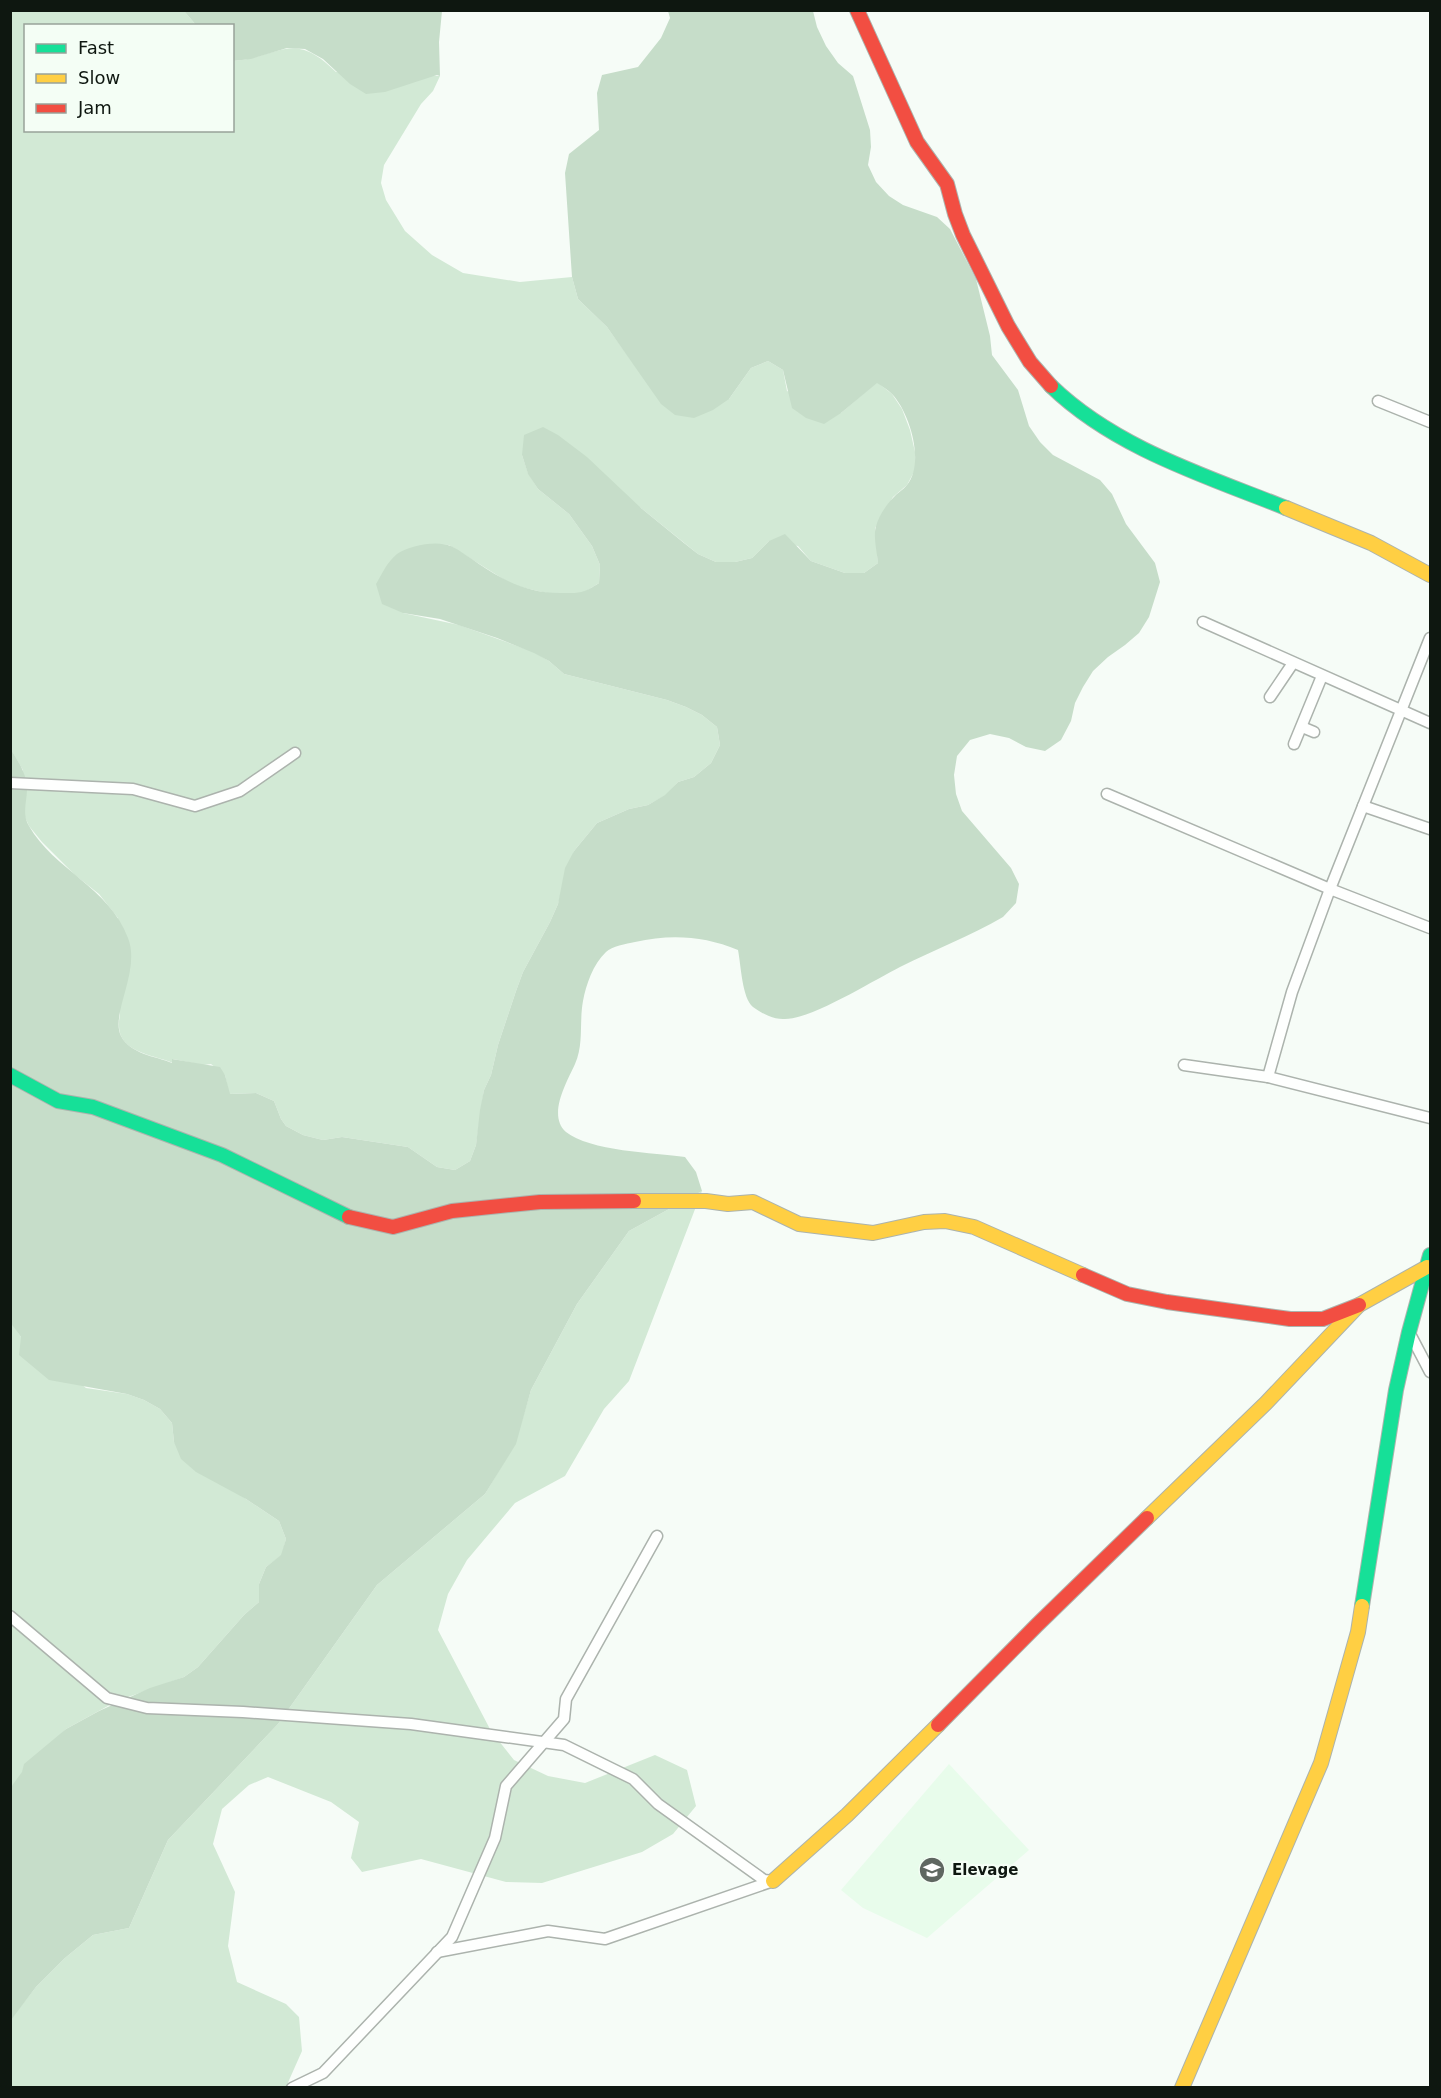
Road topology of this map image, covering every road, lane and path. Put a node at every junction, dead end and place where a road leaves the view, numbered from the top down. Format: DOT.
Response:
graph roads {
  1 [pos="857,10"];
  2 [pos="1378,401"];
  3 [pos="1431,422"];
  4 [pos="1431,575"];
  5 [pos="1203,622"];
  6 [pos="1431,638"];
  7 [pos="1293,663"];
  8 [pos="1322,676"];
  9 [pos="1270,697"];
  10 [pos="1401,711"];
  11 [pos="1431,723"];
  12 [pos="1302,727"];
  13 [pos="1314,732"];
  14 [pos="1294,744"];
  15 [pos="296,753"];
  16 [pos="10,783"];
  17 [pos="1107,794"];
  18 [pos="1363,806"];
  19 [pos="1431,829"];
  20 [pos="1330,889"];
  21 [pos="1431,928"];
  22 [pos="1184,1065"];
  23 [pos="10,1075"];
  24 [pos="1268,1077"];
  25 [pos="1431,1118"];
  26 [pos="1429,1261"];
  27 [pos="1359,1305"];
  28 [pos="1409,1332"];
  29 [pos="1431,1372"];
  30 [pos="657,1536"];
  31 [pos="10,1616"];
  32 [pos="544,1743"];
  33 [pos="773,1881"];
  34 [pos="437,1952"];
  35 [pos="292,2088"];
  36 [pos="1182,2088"];
  1 -- 4 [label="street"];
  2 -- 3 [label="street"];
  5 -- 7 [label="street"];
  6 -- 10 [label="street"];
  7 -- 8 [label="street"];
  7 -- 9 [label="street"];
  8 -- 10 [label="street"];
  8 -- 12 [label="street"];
  10 -- 11 [label="street"];
  10 -- 18 [label="street"];
  12 -- 13 [label="street"];
  12 -- 14 [label="street"];
  15 -- 16 [label="street"];
  17 -- 20 [label="street"];
  18 -- 19 [label="street"];
  18 -- 20 [label="street"];
  20 -- 21 [label="street"];
  20 -- 24 [label="street"];
  22 -- 24 [label="street"];
  23 -- 27 [label="street"];
  24 -- 25 [label="street"];
  26 -- 27 [label="street"];
  26 -- 28 [label="street"];
  27 -- 33 [label="street"];
  28 -- 29 [label="street"];
  28 -- 36 [label="street"];
  30 -- 32 [label="street"];
  31 -- 32 [label="street"];
  32 -- 33 [label="street"];
  32 -- 34 [label="street"];
  33 -- 34 [label="street"];
  34 -- 35 [label="street"];
}
